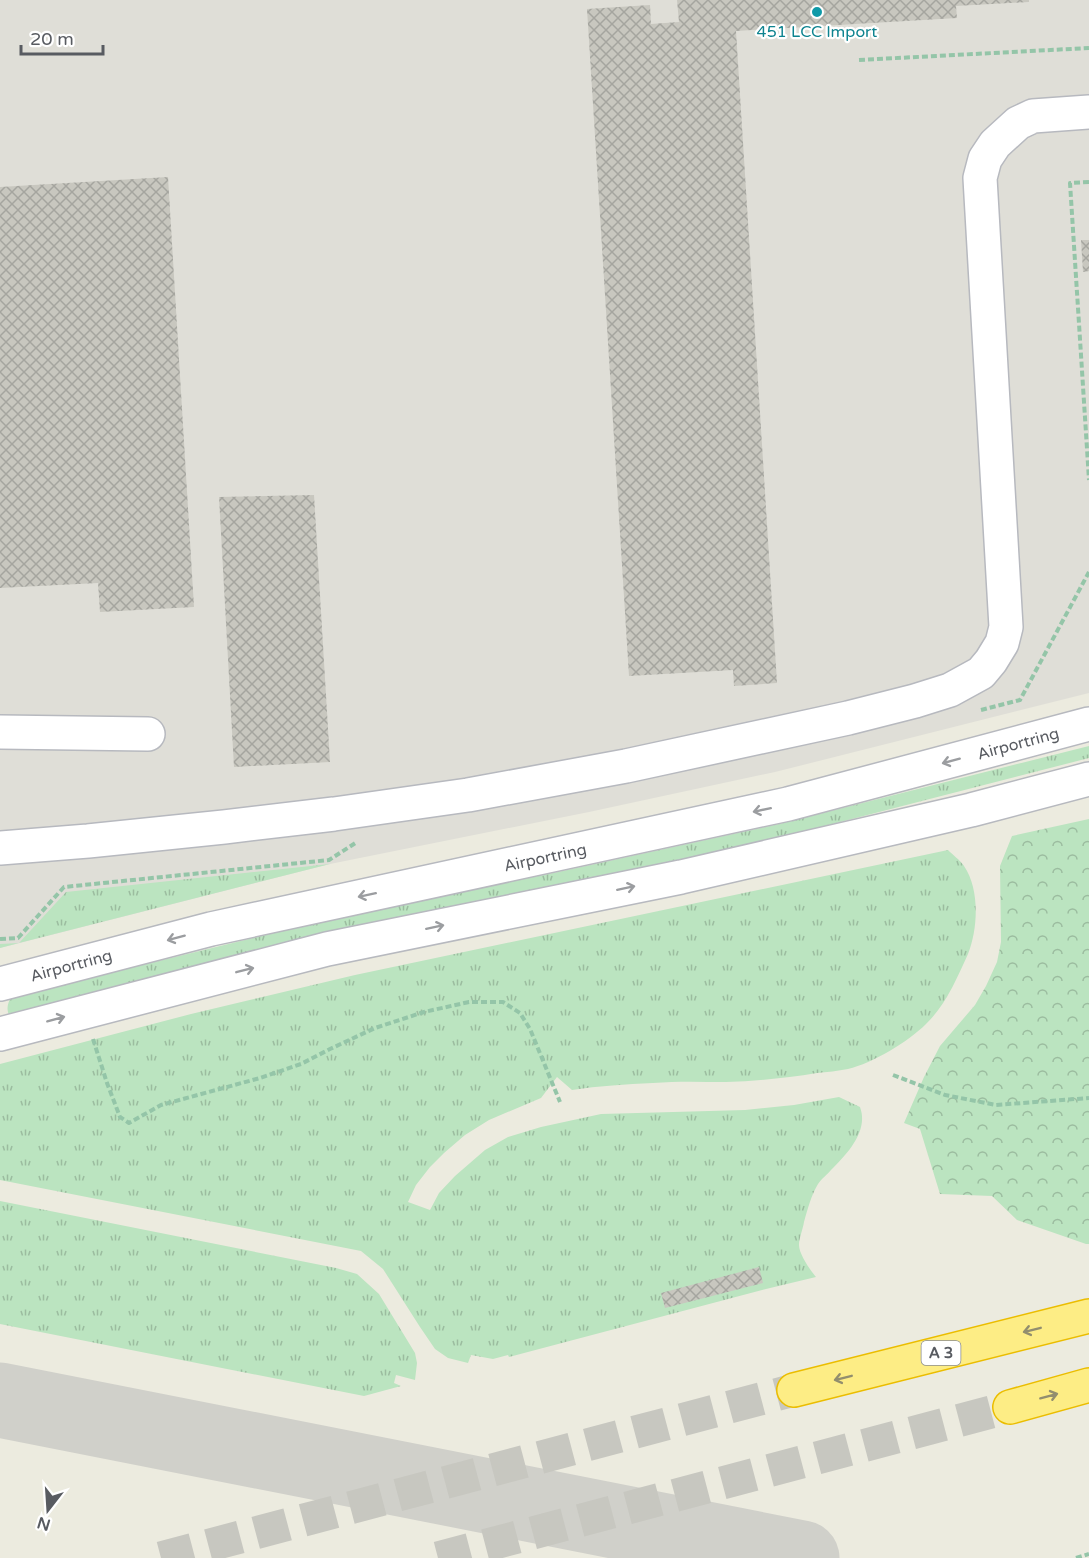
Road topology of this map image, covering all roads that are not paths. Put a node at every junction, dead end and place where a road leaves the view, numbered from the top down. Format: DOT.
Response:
graph roads {
  1 [pos="1089,112"];
  2 [pos="1089,724"];
  3 [pos="0,732"];
  4 [pos="148,734"];
  5 [pos="1089,779"];
  6 [pos="0,848"];
  7 [pos="0,984"];
  8 [pos="0,1034"];
  9 [pos="1089,1316"];
  10 [pos="1089,1385"];
  11 [pos="794,1390"];
  12 [pos="1010,1407"];
  1 -- 6 [label="street"];
  2 -- 7 [label="street, Airportring, one-way"];
  3 -- 4 [label="street"];
  8 -- 5 [label="street, one-way"];
  9 -- 11 [label="highway, A 3, one-way"];
  12 -- 10 [label="highway, one-way"];
}
